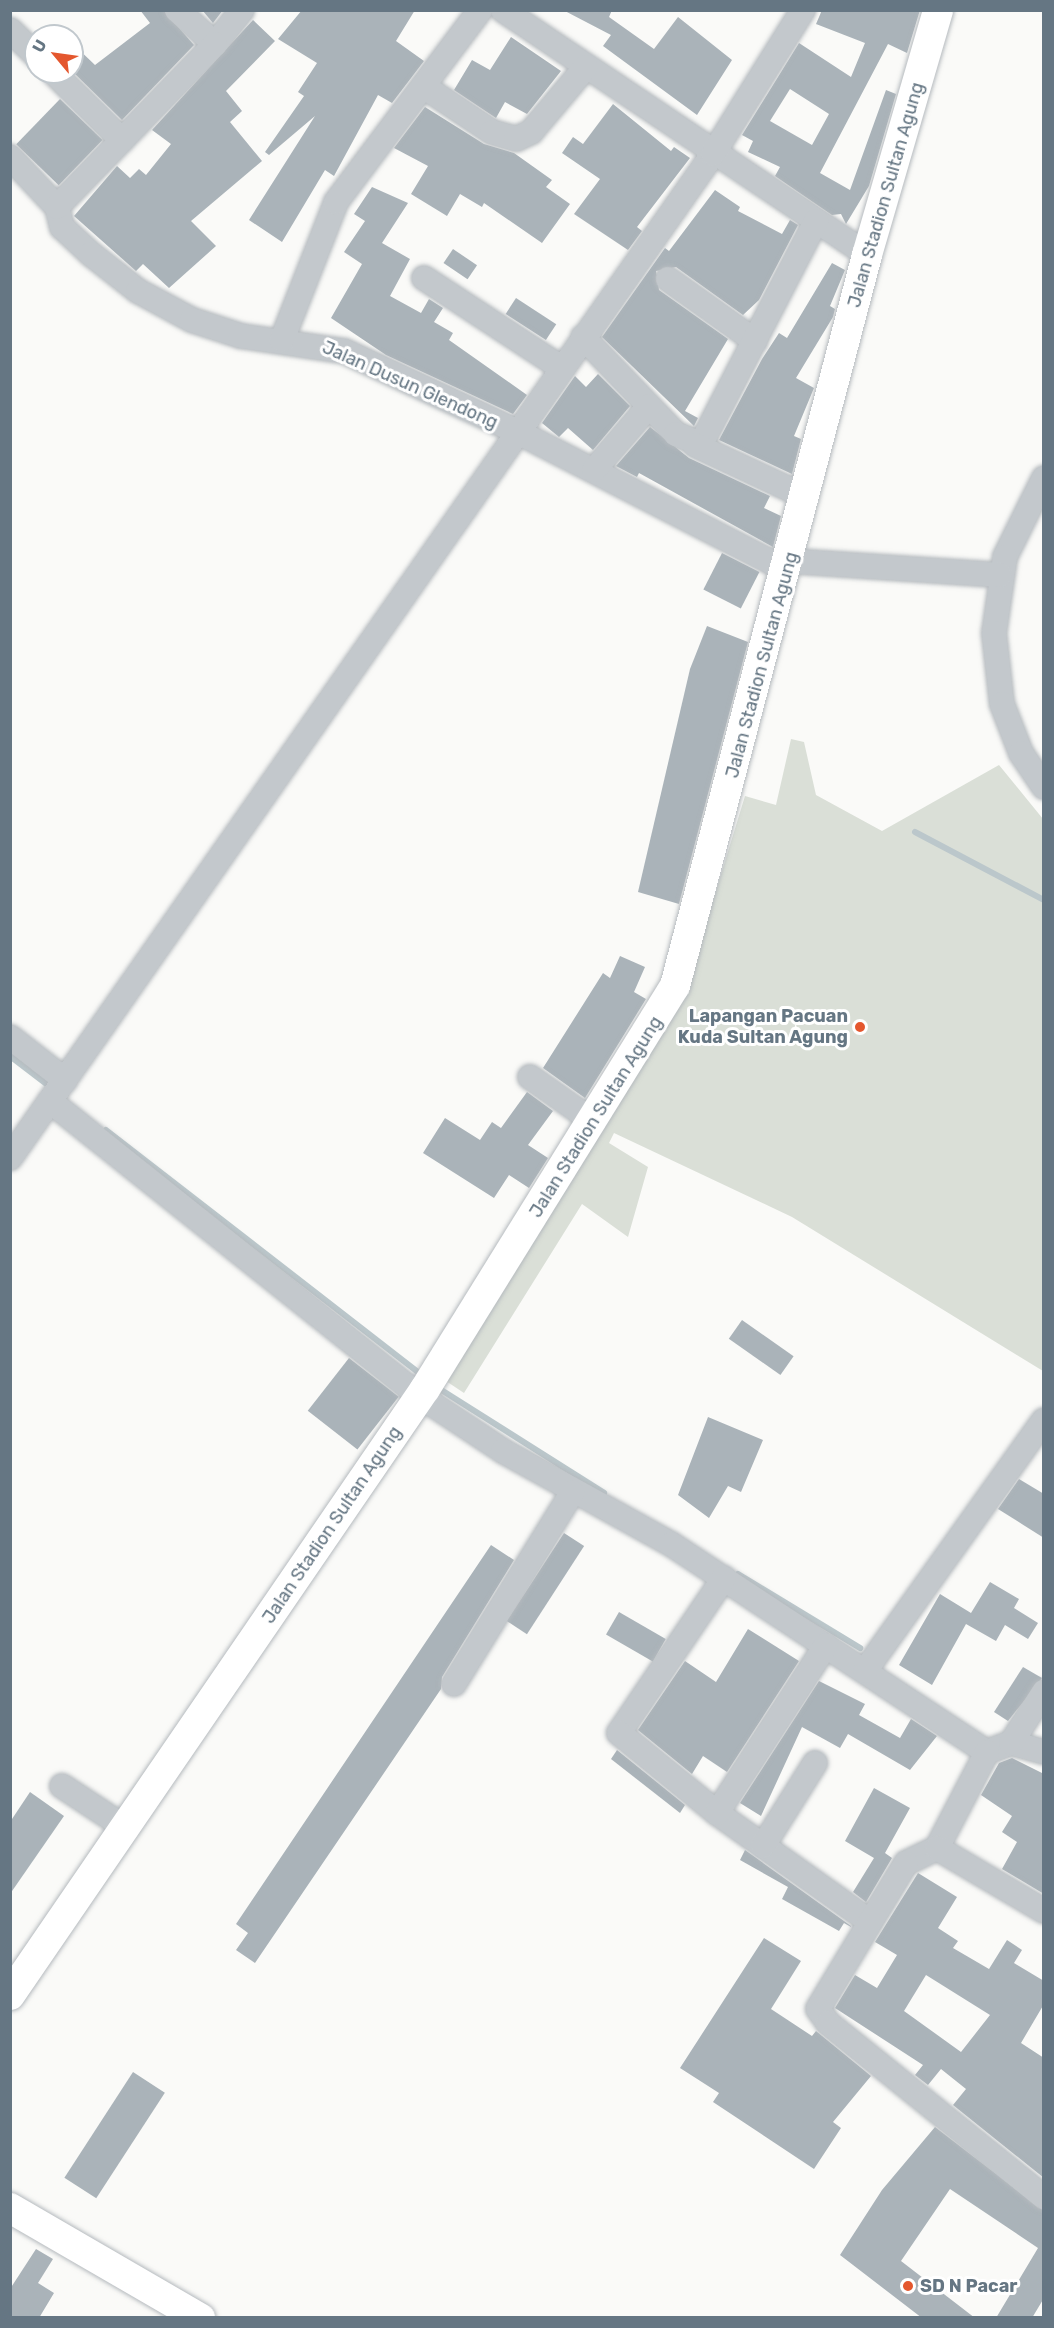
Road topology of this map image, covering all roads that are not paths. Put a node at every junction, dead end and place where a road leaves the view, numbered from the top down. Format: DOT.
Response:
graph roads {
  1 [pos="177,10"];
  2 [pos="242,10"];
  3 [pos="480,10"];
  4 [pos="503,10"];
  5 [pos="803,10"];
  6 [pos="938,10"];
  7 [pos="10,30"];
  8 [pos="24,43"];
  9 [pos="214,44"];
  10 [pos="586,67"];
  11 [pos="65,84"];
  12 [pos="423,86"];
  13 [pos="122,140"];
  14 [pos="713,154"];
  15 [pos="10,157"];
  16 [pos="57,207"];
  17 [pos="816,220"];
  18 [pos="867,255"];
  19 [pos="424,278"];
  20 [pos="668,279"];
  21 [pos="583,337"];
  22 [pos="282,340"];
  23 [pos="755,341"];
  24 [pos="560,367"];
  25 [pos="649,406"];
  26 [pos="520,433"];
  27 [pos="695,445"];
  28 [pos="594,470"];
  29 [pos="1044,478"];
  30 [pos="806,497"];
  31 [pos="788,566"];
  32 [pos="1000,575"];
  33 [pos="1044,787"];
  34 [pos="10,1037"];
  35 [pos="530,1077"];
  36 [pos="57,1090"];
  37 [pos="594,1122"];
  38 [pos="10,1158"];
  39 [pos="427,1386"];
  40 [pos="1044,1420"];
  41 [pos="572,1492"];
  42 [pos="724,1578"];
  43 [pos="826,1645"];
  44 [pos="865,1671"];
  45 [pos="454,1684"];
  46 [pos="1044,1692"];
  47 [pos="1011,1743"];
  48 [pos="987,1752"];
  49 [pos="1044,1752"];
  50 [pos="815,1763"];
  51 [pos="63,1786"];
  52 [pos="717,1813"];
  53 [pos="126,1828"];
  54 [pos="763,1846"];
  55 [pos="937,1848"];
  56 [pos="1044,1911"];
  57 [pos="868,1921"];
  58 [pos="10,1995"];
  59 [pos="1044,2197"];
  60 [pos="10,2208"];
  61 [pos="200,2318"];
  1 -- 9 [label="street"];
  2 -- 9 [label="street"];
  3 -- 12 [label="street"];
  4 -- 10 [label="street"];
  5 -- 14 [label="street"];
  6 -- 18 [label="main road, Jalan Stadion Sultan Agung"];
  7 -- 8 [label="street"];
  9 -- 13 [label="street"];
  10 -- 12 [label="street"];
  10 -- 14 [label="street"];
  11 -- 13 [label="street"];
  12 -- 22 [label="street"];
  13 -- 16 [label="street"];
  14 -- 17 [label="street"];
  14 -- 21 [label="street"];
  15 -- 16 [label="street, Jalan Dusun Glendong"];
  16 -- 22 [label="street, Jalan Dusun Glendong"];
  17 -- 18 [label="street"];
  17 -- 23 [label="street"];
  18 -- 30 [label="main road, Jalan Stadion Sultan Agung"];
  19 -- 24 [label="street"];
  20 -- 23 [label="street"];
  21 -- 24 [label="street"];
  21 -- 25 [label="street"];
  22 -- 26 [label="street, Jalan Dusun Glendong"];
  23 -- 27 [label="street"];
  24 -- 26 [label="street"];
  25 -- 27 [label="street"];
  25 -- 28 [label="street"];
  26 -- 28 [label="street, Jalan Dusun Glendong"];
  26 -- 36 [label="street"];
  27 -- 30 [label="street"];
  28 -- 31 [label="street, Jalan Dusun Glendong"];
  29 -- 32 [label="street"];
  30 -- 31 [label="main road, Jalan Stadion Sultan Agung"];
  31 -- 32 [label="street"];
  31 -- 37 [label="main road, Jalan Stadion Sultan Agung"];
  32 -- 33 [label="street"];
  34 -- 36 [label="street"];
  35 -- 37 [label="street"];
  36 -- 38 [label="street"];
  36 -- 39 [label="street"];
  37 -- 39 [label="main road, Jalan Stadion Sultan Agung"];
  39 -- 41 [label="street"];
  39 -- 53 [label="main road, Jalan Stadion Sultan Agung"];
  40 -- 44 [label="street"];
  41 -- 42 [label="street"];
  41 -- 45 [label="street"];
  42 -- 43 [label="street"];
  42 -- 52 [label="street"];
  43 -- 44 [label="street"];
  43 -- 52 [label="street"];
  44 -- 48 [label="street"];
  46 -- 47 [label="street"];
  47 -- 48 [label="street"];
  47 -- 49 [label="street"];
  48 -- 55 [label="street"];
  50 -- 54 [label="street"];
  51 -- 53 [label="street"];
  52 -- 54 [label="street"];
  53 -- 58 [label="main road, Jalan Stadion Sultan Agung"];
  54 -- 57 [label="street"];
  55 -- 56 [label="street"];
  55 -- 57 [label="street"];
  57 -- 59 [label="street"];
  60 -- 61 [label="main road"];
}
